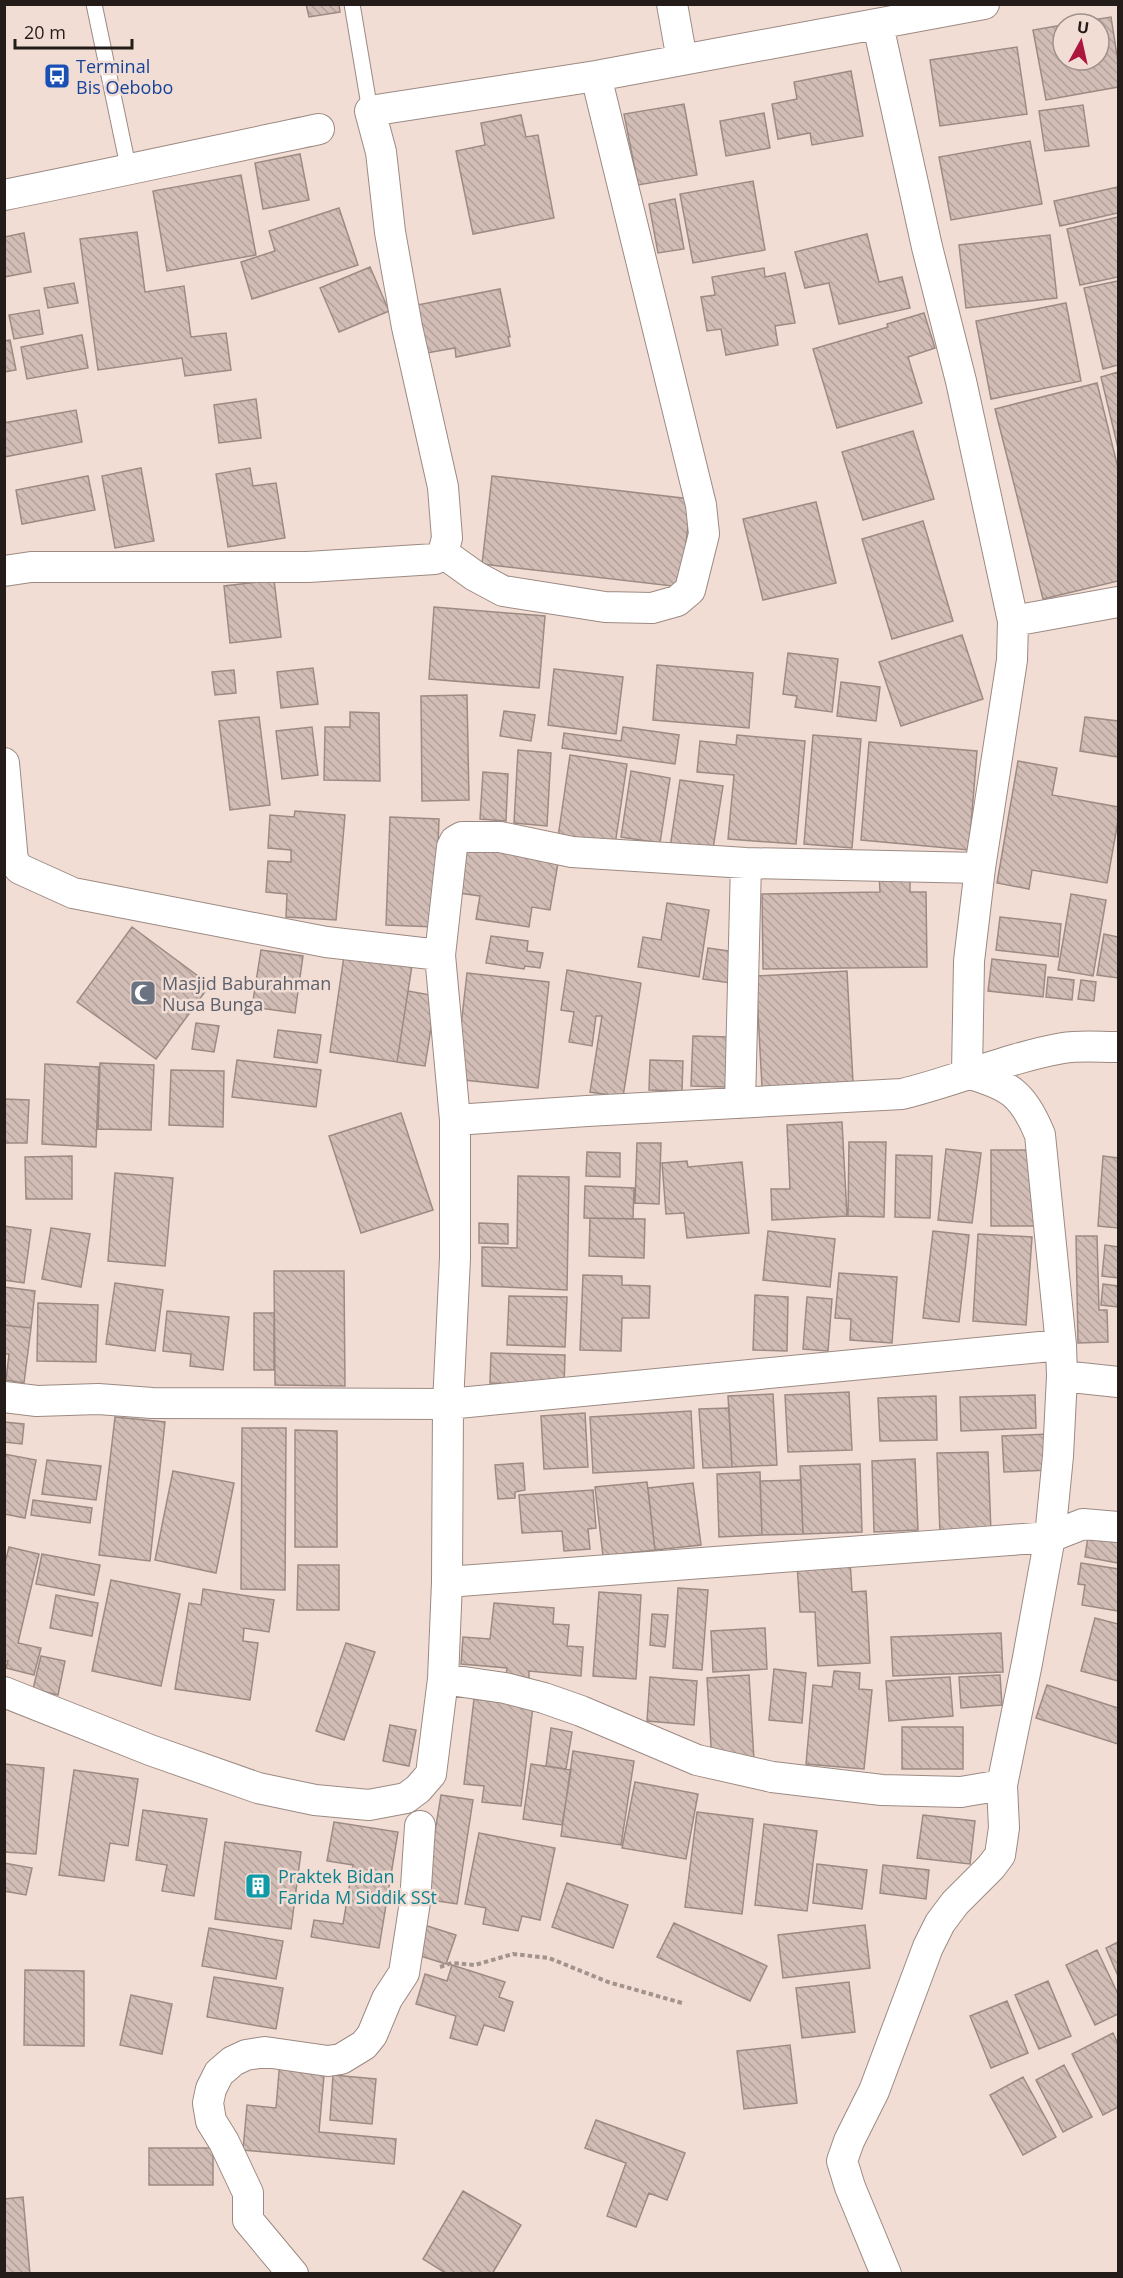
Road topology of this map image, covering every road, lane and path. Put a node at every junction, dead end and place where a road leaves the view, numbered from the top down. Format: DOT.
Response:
graph roads {
  1 [pos="94,4"];
  2 [pos="352,4"];
  3 [pos="672,4"];
  4 [pos="984,4"];
  5 [pos="878,25"];
  6 [pos="682,60"];
  7 [pos="596,76"];
  8 [pos="370,111"];
  9 [pos="319,129"];
  10 [pos="129,171"];
  11 [pos="4,195"];
  12 [pos="443,553"];
  13 [pos="4,571"];
  14 [pos="1119,602"];
  15 [pos="1013,621"];
  16 [pos="4,763"];
  17 [pos="746,863"];
  18 [pos="980,867"];
  19 [pos="440,955"];
  20 [pos="1119,1047"];
  21 [pos="967,1074"];
  22 [pos="740,1103"];
  23 [pos="454,1120"];
  24 [pos="1061,1346"];
  25 [pos="1062,1376"];
  26 [pos="1119,1382"];
  27 [pos="4,1397"];
  28 [pos="448,1404"];
  29 [pos="1119,1527"];
  30 [pos="1050,1537"];
  31 [pos="447,1582"];
  32 [pos="442,1679"];
  33 [pos="4,1692"];
  34 [pos="1002,1785"];
  35 [pos="420,1826"];
  36 [pos="404,1973"];
  37 [pos="682,2003"];
  38 [pos="293,2274"];
  39 [pos="886,2274"];
  1 -- 10 [label="lane"];
  2 -- 8 [label="lane"];
  3 -- 6 [label="street"];
  4 -- 5 [label="street"];
  5 -- 6 [label="street"];
  5 -- 15 [label="street"];
  6 -- 7 [label="street"];
  7 -- 8 [label="street"];
  7 -- 12 [label="street"];
  8 -- 12 [label="street"];
  9 -- 10 [label="street"];
  10 -- 11 [label="street"];
  12 -- 13 [label="street"];
  14 -- 15 [label="street"];
  15 -- 18 [label="street"];
  16 -- 19 [label="street"];
  17 -- 18 [label="street"];
  17 -- 19 [label="street"];
  17 -- 22 [label="street"];
  18 -- 21 [label="street"];
  19 -- 23 [label="street"];
  20 -- 21 [label="street"];
  21 -- 22 [label="street"];
  21 -- 24 [label="street"];
  22 -- 23 [label="street"];
  23 -- 28 [label="street"];
  24 -- 25 [label="street"];
  24 -- 28 [label="street"];
  25 -- 26 [label="street"];
  25 -- 30 [label="street"];
  27 -- 28 [label="street"];
  28 -- 31 [label="street"];
  29 -- 30 [label="street"];
  30 -- 31 [label="street"];
  30 -- 34 [label="street"];
  31 -- 32 [label="street"];
  32 -- 33 [label="street"];
  32 -- 34 [label="street"];
  34 -- 39 [label="street"];
  35 -- 36 [label="street"];
  36 -- 37 [label="path"];
  36 -- 38 [label="street"];
}
